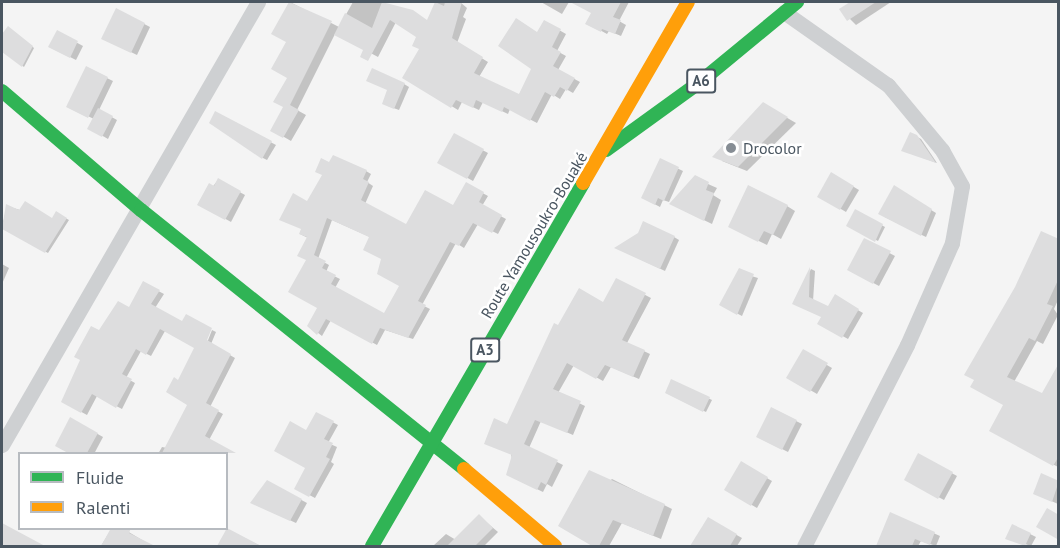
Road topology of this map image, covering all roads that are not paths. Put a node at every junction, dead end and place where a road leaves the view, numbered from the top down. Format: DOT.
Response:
graph roads {
  1 [pos="258,2"];
  2 [pos="688,2"];
  3 [pos="796,2"];
  4 [pos="784,12"];
  5 [pos="2,91"];
  6 [pos="600,154"];
  7 [pos="141,210"];
  8 [pos="431,442"];
  9 [pos="2,445"];
  10 [pos="372,546"];
  11 [pos="555,546"];
  12 [pos="804,546"];
  1 -- 7 [label="street"];
  2 -- 6 [label="main road, Route Yamousoukro-Bouaké / A3"];
  3 -- 4 [label="main road, A6"];
  4 -- 6 [label="main road, A6"];
  4 -- 12 [label="street"];
  5 -- 7 [label="main road"];
  6 -- 8 [label="main road, Route Yamousoukro-Bouaké / A3"];
  7 -- 8 [label="main road"];
  7 -- 9 [label="street"];
  8 -- 10 [label="main road, Route Yamousoukro-Bouaké / A3"];
  8 -- 11 [label="main road"];
}
